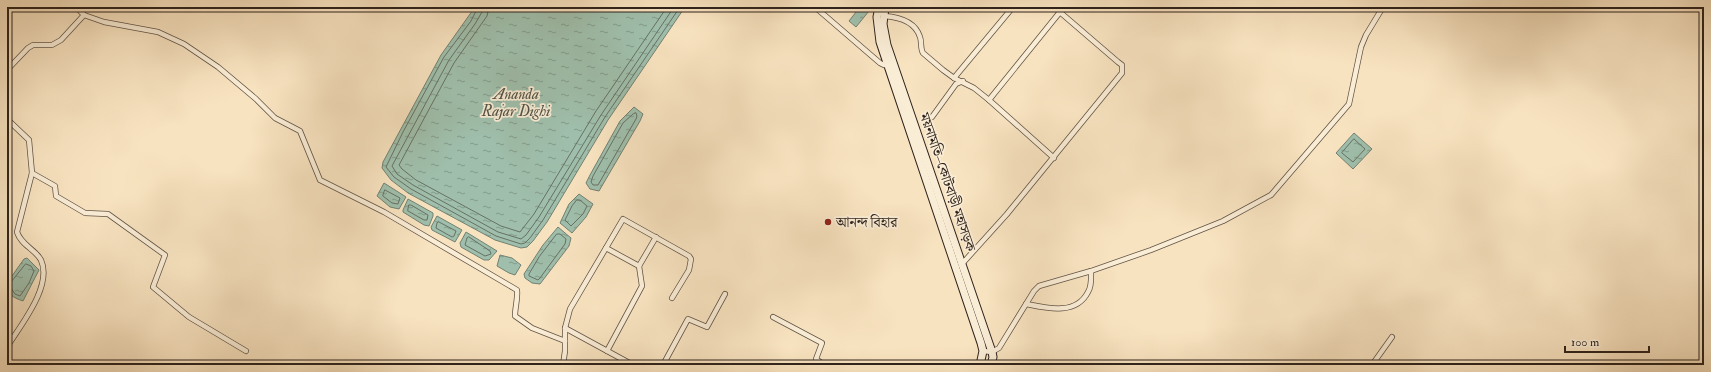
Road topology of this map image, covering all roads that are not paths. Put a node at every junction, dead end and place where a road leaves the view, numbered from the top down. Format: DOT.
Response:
graph roads {
  1 [pos="76,7"];
  2 [pos="815,7"];
  3 [pos="879,7"];
  4 [pos="885,7"];
  5 [pos="1013,7"];
  6 [pos="1054,7"];
  7 [pos="1384,7"];
  8 [pos="1060,12"];
  9 [pos="84,15"];
  10 [pos="884,16"];
  11 [pos="891,65"];
  12 [pos="7,70"];
  13 [pos="954,78"];
  14 [pos="963,82"];
  15 [pos="989,100"];
  16 [pos="932,117"];
  17 [pos="7,119"];
  18 [pos="1054,158"];
  19 [pos="32,173"];
  20 [pos="656,237"];
  21 [pos="606,248"];
  22 [pos="639,266"];
  23 [pos="959,266"];
  24 [pos="1091,271"];
  25 [pos="725,294"];
  26 [pos="672,298"];
  27 [pos="1026,304"];
  28 [pos="773,317"];
  29 [pos="565,328"];
  30 [pos="1392,337"];
  31 [pos="565,341"];
  32 [pos="7,347"];
  33 [pos="246,351"];
  34 [pos="607,351"];
  35 [pos="983,351"];
  36 [pos="992,352"];
  37 [pos="563,365"];
  38 [pos="633,365"];
  39 [pos="662,365"];
  40 [pos="824,365"];
  41 [pos="980,365"];
  42 [pos="991,365"];
  43 [pos="1372,365"];
  1 -- 9 [label="street"];
  2 -- 11 [label="street"];
  3 -- 11 [label="main road, ময়নামতি–কোটবাড়ী মহাসড়ক"];
  4 -- 10 [label="main road, ময়নামতি–কোটবাড়ী মহাসড়ক"];
  5 -- 13 [label="street"];
  6 -- 8 [label="street"];
  7 -- 24 [label="street"];
  8 -- 15 [label="street"];
  8 -- 18 [label="street"];
  9 -- 12 [label="street"];
  9 -- 31 [label="street"];
  10 -- 11 [label="main road, ময়নামতি–কোটবাড়ী মহাসড়ক"];
  10 -- 13 [label="street"];
  11 -- 23 [label="main road, ময়নামতি–কোটবাড়ী মহাসড়ক"];
  13 -- 14 [label="street"];
  14 -- 15 [label="street"];
  14 -- 16 [label="street"];
  15 -- 18 [label="street"];
  17 -- 19 [label="street"];
  18 -- 23 [label="street"];
  19 -- 32 [label="street"];
  19 -- 33 [label="street"];
  20 -- 21 [label="street"];
  20 -- 22 [label="street"];
  20 -- 26 [label="street"];
  21 -- 22 [label="street"];
  21 -- 29 [label="street"];
  22 -- 34 [label="street"];
  23 -- 35 [label="main road, ময়নামতি–কোটবাড়ী মহাসড়ক"];
  23 -- 36 [label="main road, ময়নামতি–কোটবাড়ী মহাসড়ক"];
  24 -- 27 [label="street"];
  24 -- 27 [label="street"];
  25 -- 39 [label="street"];
  27 -- 36 [label="street"];
  28 -- 40 [label="street"];
  29 -- 31 [label="street"];
  29 -- 34 [label="street"];
  30 -- 43 [label="street"];
  31 -- 37 [label="street"];
  34 -- 38 [label="street"];
  35 -- 36 [label="street"];
  35 -- 41 [label="main road"];
  36 -- 42 [label="main road, ময়নামতি–কোটবাড়ী মহাসড়ক"];
}
